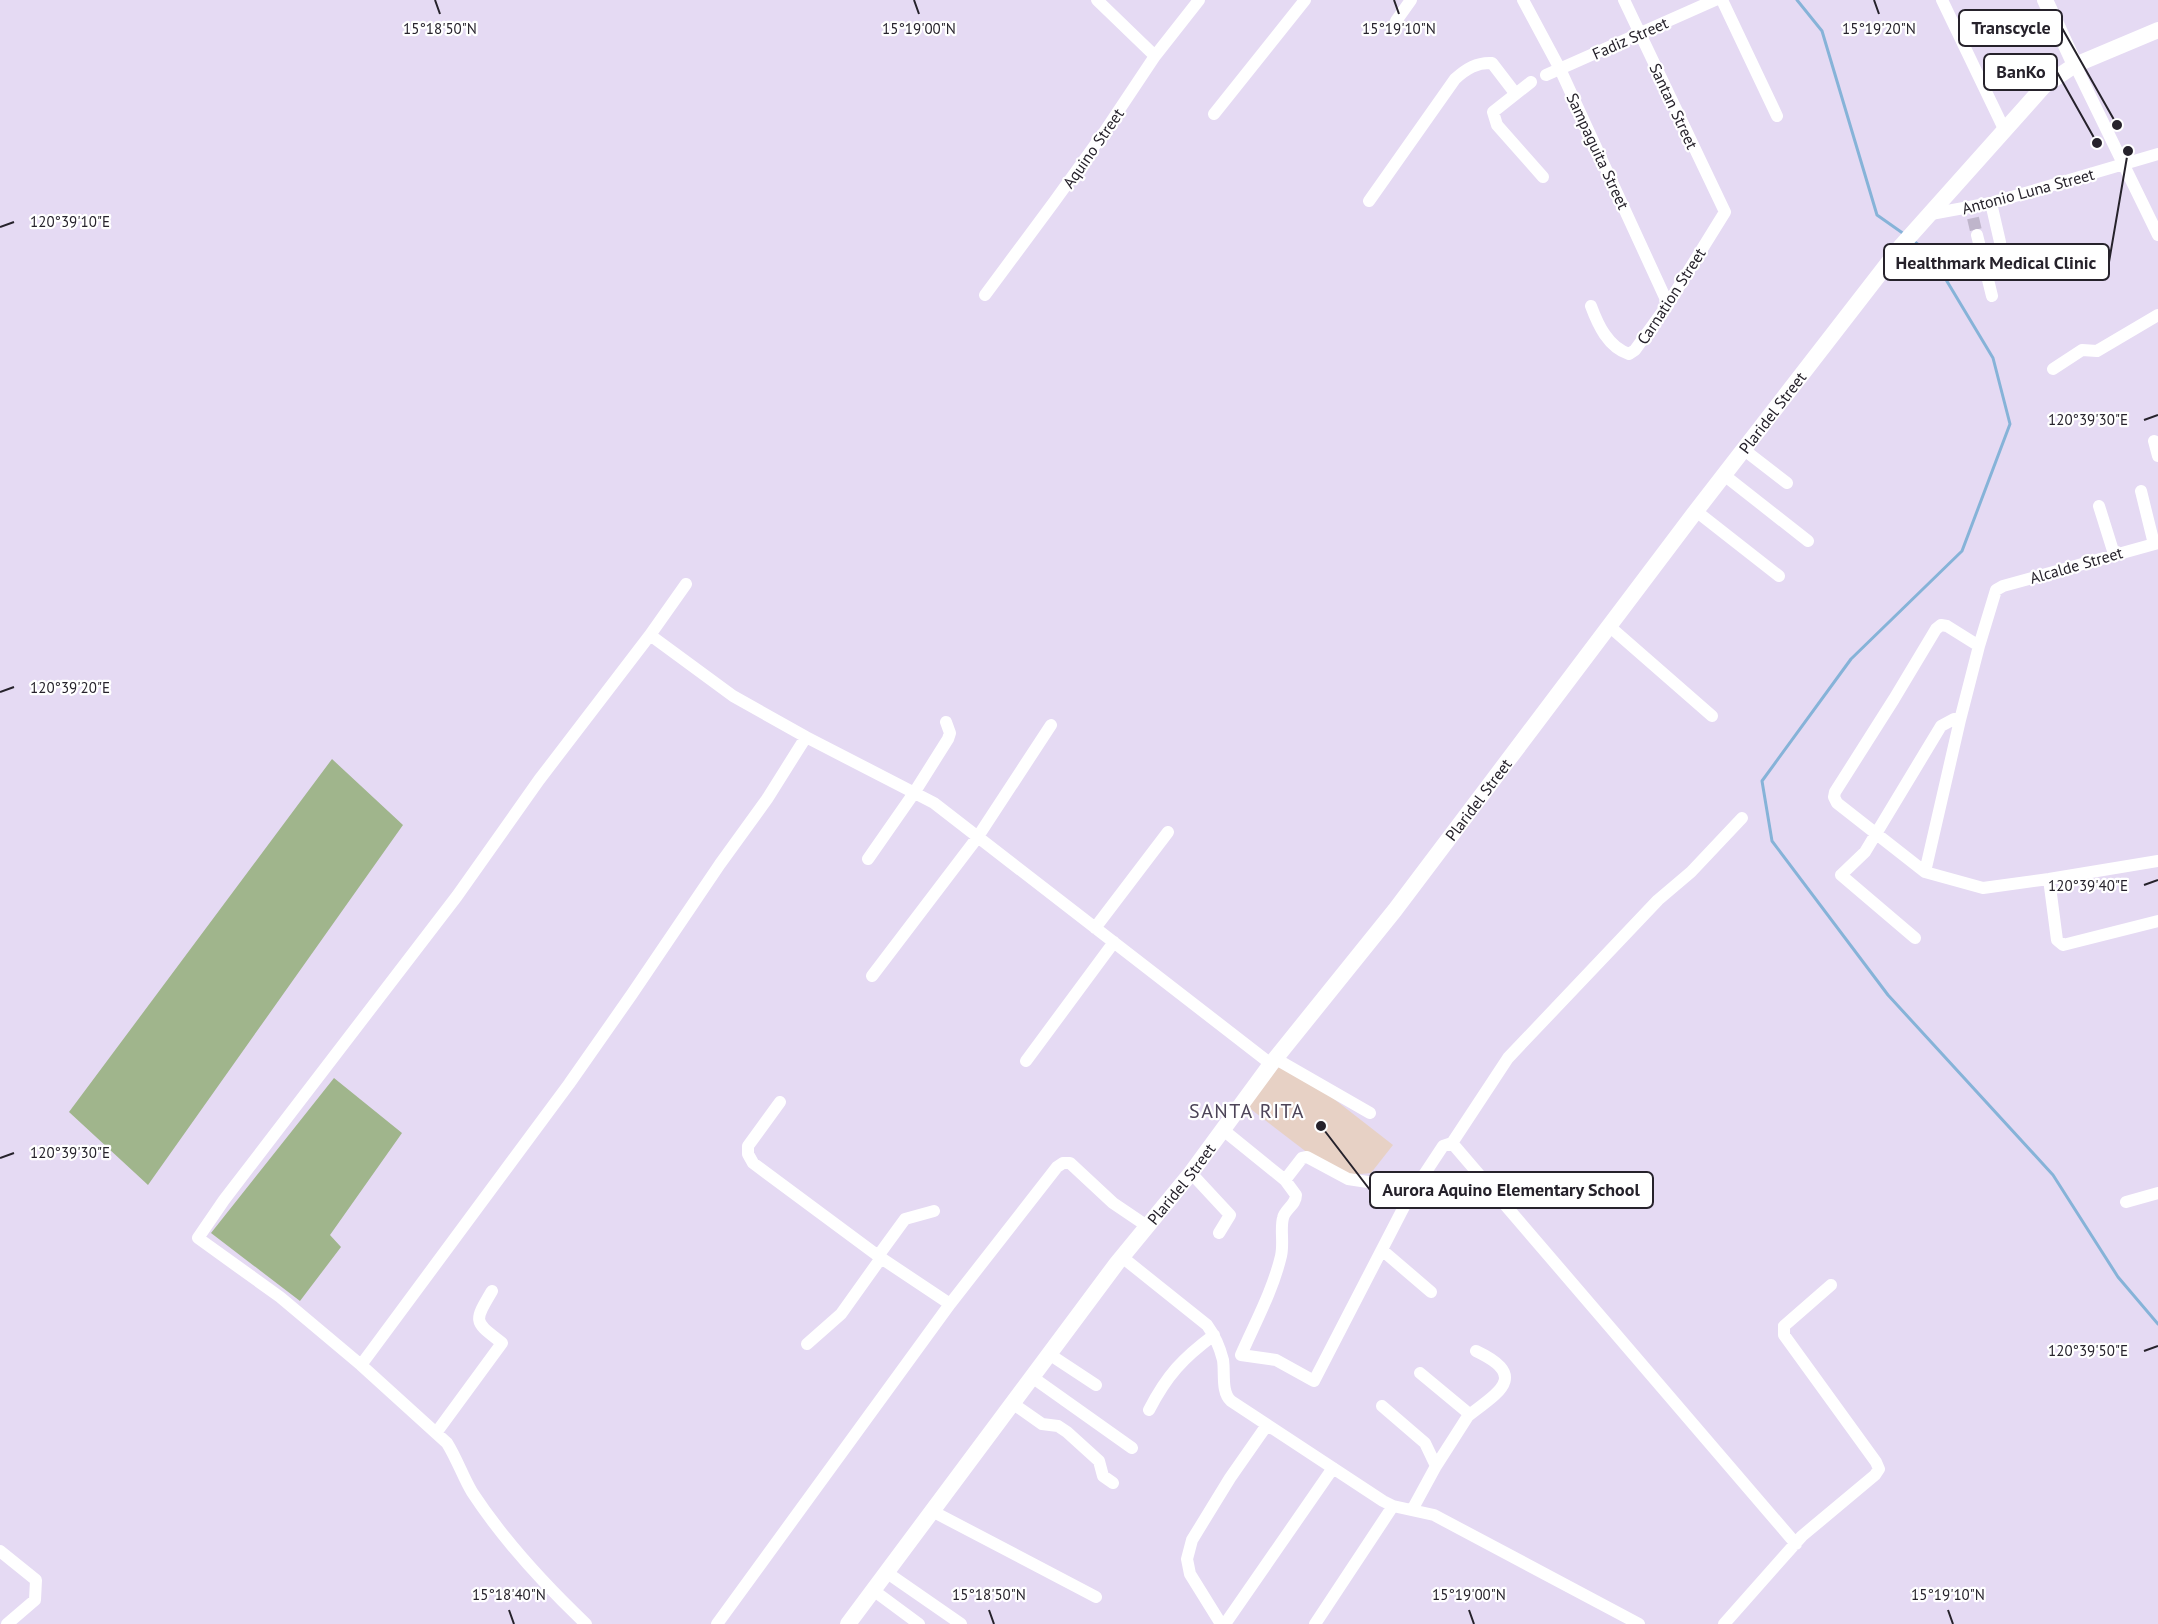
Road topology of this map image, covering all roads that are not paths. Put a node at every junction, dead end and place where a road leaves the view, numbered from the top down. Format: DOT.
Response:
graph roads {
  1 [pos="1097,0"];
  2 [pos="1199,0"];
  3 [pos="1305,0"];
  4 [pos="1411,0"];
  5 [pos="1523,0"];
  6 [pos="1624,0"];
  7 [pos="1715,0"];
  8 [pos="1722,0"];
  9 [pos="1942,0"];
  10 [pos="2045,0"];
  11 [pos="1396,21"];
  12 [pos="2158,30"];
  13 [pos="1640,33"];
  14 [pos="1155,56"];
  15 [pos="2075,65"];
  16 [pos="1560,69"];
  17 [pos="1546,75"];
  18 [pos="1531,82"];
  19 [pos="1515,93"];
  20 [pos="1214,114"];
  21 [pos="1777,116"];
  22 [pos="2004,129"];
  23 [pos="2158,154"];
  24 [pos="2123,165"];
  25 [pos="1543,177"];
  26 [pos="1370,201"];
  27 [pos="1991,203"];
  28 [pos="1725,212"];
  29 [pos="1931,214"];
  30 [pos="1977,236"];
  31 [pos="2158,236"];
  32 [pos="2000,242"];
  33 [pos="985,294"];
  34 [pos="1992,296"];
  35 [pos="1668,304"];
  36 [pos="1592,306"];
  37 [pos="2158,315"];
  38 [pos="2053,369"];
  39 [pos="2154,441"];
  40 [pos="1743,449"];
  41 [pos="2158,456"];
  42 [pos="1724,475"];
  43 [pos="1787,483"];
  44 [pos="2141,491"];
  45 [pos="2099,506"];
  46 [pos="1696,511"];
  47 [pos="1808,541"];
  48 [pos="2156,543"];
  49 [pos="2114,554"];
  50 [pos="1779,576"];
  51 [pos="686,584"];
  52 [pos="1609,626"];
  53 [pos="650,635"];
  54 [pos="1979,646"];
  55 [pos="1712,716"];
  56 [pos="1960,720"];
  57 [pos="946,722"];
  58 [pos="1051,725"];
  59 [pos="806,737"];
  60 [pos="914,793"];
  61 [pos="1742,818"];
  62 [pos="1168,832"];
  63 [pos="1877,834"];
  64 [pos="977,838"];
  65 [pos="868,859"];
  66 [pos="2158,861"];
  67 [pos="1925,872"];
  68 [pos="2049,879"];
  69 [pos="2158,921"];
  70 [pos="1095,928"];
  71 [pos="1915,938"];
  72 [pos="1114,942"];
  73 [pos="872,975"];
  74 [pos="1276,1059"];
  75 [pos="1026,1061"];
  76 [pos="780,1102"];
  77 [pos="1370,1113"];
  78 [pos="1222,1129"];
  79 [pos="1452,1143"];
  80 [pos="1191,1173"];
  81 [pos="1285,1180"];
  82 [pos="2158,1193"];
  83 [pos="1408,1200"];
  84 [pos="2126,1203"];
  85 [pos="934,1211"];
  86 [pos="1147,1226"];
  87 [pos="1219,1233"];
  88 [pos="1382,1250"];
  89 [pos="879,1257"];
  90 [pos="1122,1257"];
  91 [pos="1831,1285"];
  92 [pos="492,1291"];
  93 [pos="1431,1292"];
  94 [pos="950,1304"];
  95 [pos="1214,1335"];
  96 [pos="807,1344"];
  97 [pos="1476,1351"];
  98 [pos="1049,1354"];
  99 [pos="1241,1355"];
  100 [pos="1223,1360"];
  101 [pos="361,1365"];
  102 [pos="1420,1373"];
  103 [pos="1032,1377"];
  104 [pos="1096,1385"];
  105 [pos="1012,1403"];
  106 [pos="1382,1406"];
  107 [pos="1149,1410"];
  108 [pos="1468,1416"];
  109 [pos="1267,1425"];
  110 [pos="436,1433"];
  111 [pos="1132,1448"];
  112 [pos="1436,1466"];
  113 [pos="1333,1468"];
  114 [pos="1113,1483"];
  115 [pos="1393,1506"];
  116 [pos="1412,1510"];
  117 [pos="932,1511"];
  118 [pos="1796,1544"];
  119 [pos="0,1551"];
  120 [pos="886,1572"];
  121 [pos="873,1590"];
  122 [pos="1096,1597"];
  123 [pos="7,1624"];
  124 [pos="586,1624"];
  125 [pos="717,1624"];
  126 [pos="848,1624"];
  127 [pos="919,1624"];
  128 [pos="961,1624"];
  129 [pos="1223,1624"];
  130 [pos="1315,1624"];
  131 [pos="1639,1624"];
  132 [pos="1724,1624"];
  1 -- 14 [label="street"];
  2 -- 14 [label="street, Aquino Street"];
  3 -- 20 [label="street"];
  4 -- 11 [label="street"];
  5 -- 16 [label="street, Sampaguita Street"];
  6 -- 13 [label="street, Santan Street"];
  7 -- 13 [label="street, Fadiz Street"];
  8 -- 21 [label="street"];
  9 -- 22 [label="street"];
  10 -- 15 [label="street"];
  12 -- 15 [label="street, Plaridel Street"];
  13 -- 16 [label="street, Fadiz Street"];
  13 -- 28 [label="street, Santan Street"];
  14 -- 33 [label="street, Aquino Street"];
  15 -- 22 [label="street, Plaridel Street"];
  15 -- 24 [label="street"];
  16 -- 17 [label="street, Fadiz Street"];
  16 -- 35 [label="street, Sampaguita Street"];
  18 -- 19 [label="street"];
  19 -- 25 [label="street"];
  19 -- 26 [label="street"];
  22 -- 29 [label="street, Plaridel Street"];
  23 -- 24 [label="street, Antonio Luna Street"];
  24 -- 27 [label="street, Antonio Luna Street"];
  24 -- 31 [label="street"];
  27 -- 29 [label="street, Antonio Luna Street"];
  27 -- 32 [label="street"];
  28 -- 35 [label="street, Carnation Street"];
  29 -- 40 [label="street, Plaridel Street"];
  30 -- 34 [label="street"];
  35 -- 36 [label="street, Carnation Street"];
  37 -- 38 [label="street"];
  39 -- 41 [label="street"];
  40 -- 42 [label="street, Plaridel Street"];
  40 -- 43 [label="street"];
  42 -- 46 [label="street, Plaridel Street"];
  42 -- 47 [label="street"];
  44 -- 48 [label="street"];
  45 -- 49 [label="street"];
  46 -- 50 [label="street"];
  46 -- 52 [label="street, Plaridel Street"];
  48 -- 49 [label="street, Alcalde Street"];
  49 -- 54 [label="street, Alcalde Street"];
  51 -- 53 [label="street"];
  52 -- 55 [label="street"];
  52 -- 74 [label="street, Plaridel Street"];
  53 -- 59 [label="street"];
  53 -- 101 [label="street"];
  54 -- 56 [label="street"];
  54 -- 63 [label="street"];
  56 -- 63 [label="street"];
  56 -- 67 [label="street"];
  57 -- 60 [label="street"];
  58 -- 64 [label="street"];
  59 -- 60 [label="street"];
  59 -- 101 [label="street"];
  60 -- 64 [label="street"];
  60 -- 65 [label="street"];
  61 -- 79 [label="street"];
  62 -- 70 [label="street"];
  63 -- 67 [label="street"];
  63 -- 71 [label="street"];
  64 -- 70 [label="street"];
  64 -- 73 [label="street"];
  66 -- 68 [label="street"];
  67 -- 68 [label="street"];
  68 -- 69 [label="street"];
  70 -- 72 [label="street"];
  72 -- 74 [label="street"];
  72 -- 75 [label="street"];
  74 -- 77 [label="street"];
  74 -- 78 [label="street, Plaridel Street"];
  76 -- 89 [label="street"];
  78 -- 80 [label="street, Plaridel Street"];
  78 -- 81 [label="street"];
  79 -- 83 [label="street"];
  79 -- 118 [label="street"];
  80 -- 86 [label="street, Plaridel Street"];
  80 -- 87 [label="street"];
  81 -- 83 [label="street"];
  81 -- 99 [label="street"];
  82 -- 84 [label="street"];
  83 -- 88 [label="street"];
  85 -- 89 [label="street"];
  86 -- 90 [label="street, Plaridel Street"];
  86 -- 94 [label="street"];
  88 -- 93 [label="street"];
  88 -- 99 [label="street"];
  89 -- 94 [label="street"];
  89 -- 96 [label="street"];
  90 -- 95 [label="street"];
  90 -- 98 [label="street, Plaridel Street"];
  91 -- 118 [label="street"];
  92 -- 110 [label="street"];
  94 -- 125 [label="street"];
  95 -- 100 [label="street"];
  95 -- 107 [label="street"];
  97 -- 108 [label="street"];
  98 -- 103 [label="street, Plaridel Street"];
  98 -- 104 [label="street"];
  99 -- 100 [label="street"];
  100 -- 109 [label="street"];
  101 -- 110 [label="street"];
  102 -- 108 [label="street"];
  103 -- 105 [label="street, Plaridel Street"];
  103 -- 111 [label="street"];
  105 -- 114 [label="street"];
  105 -- 117 [label="street, Plaridel Street"];
  106 -- 112 [label="street"];
  108 -- 112 [label="street"];
  109 -- 113 [label="street"];
  109 -- 129 [label="street"];
  110 -- 124 [label="street"];
  112 -- 116 [label="street"];
  113 -- 115 [label="street"];
  113 -- 129 [label="street"];
  115 -- 116 [label="street"];
  115 -- 130 [label="street"];
  116 -- 131 [label="street"];
  117 -- 120 [label="street, Plaridel Street"];
  117 -- 122 [label="street"];
  118 -- 132 [label="street"];
  119 -- 123 [label="street"];
  120 -- 121 [label="street, Plaridel Street"];
  120 -- 128 [label="street"];
  121 -- 126 [label="street, Plaridel Street"];
  121 -- 127 [label="street"];
}
